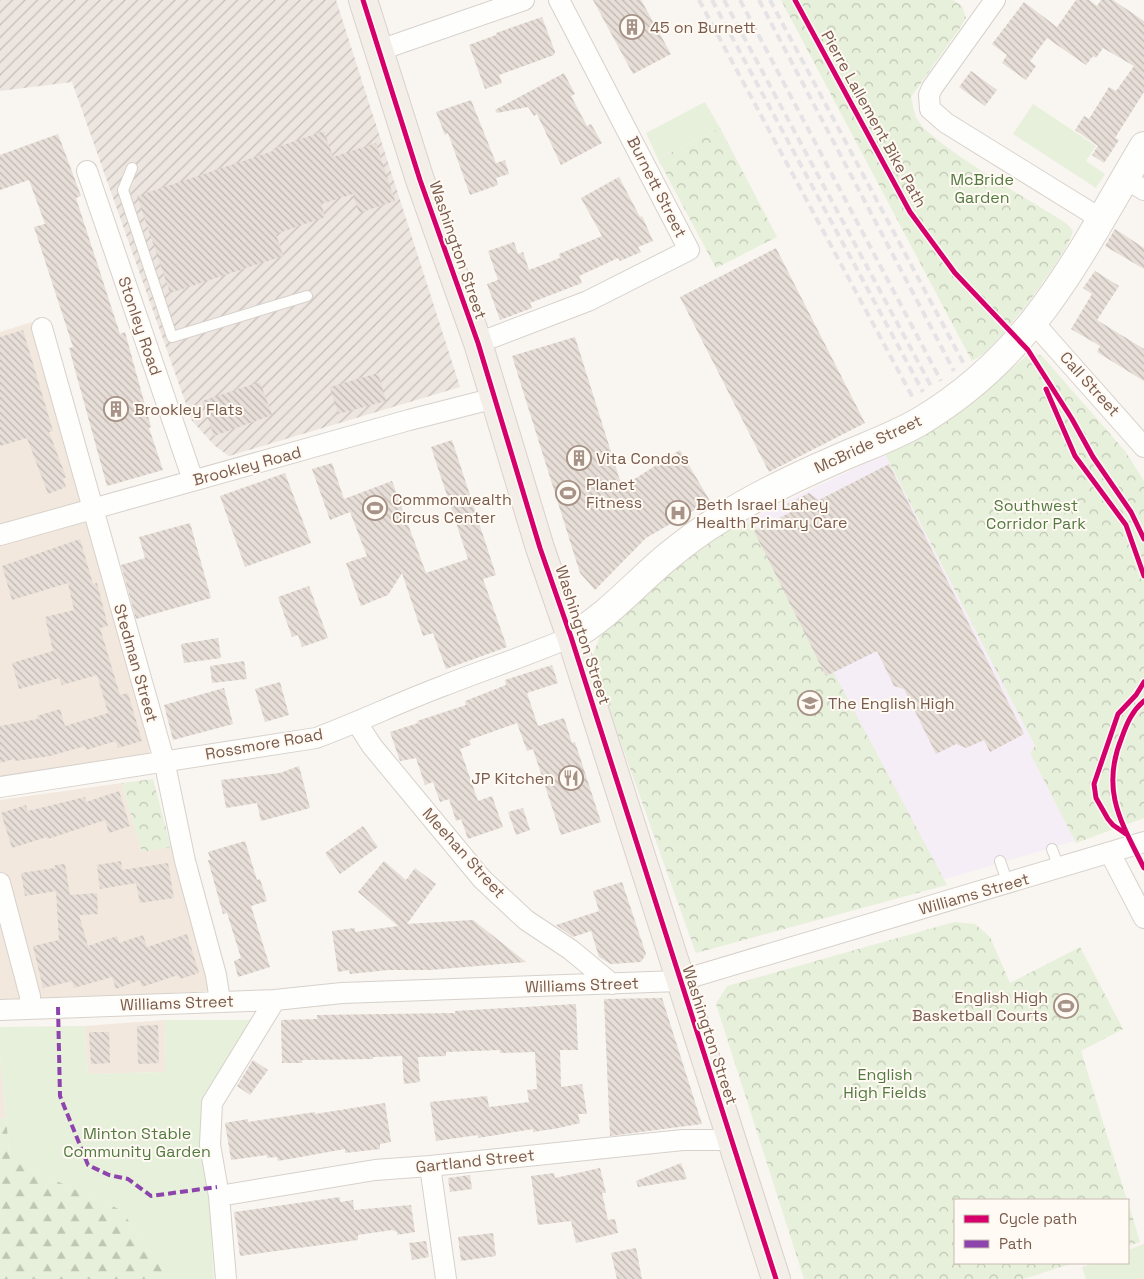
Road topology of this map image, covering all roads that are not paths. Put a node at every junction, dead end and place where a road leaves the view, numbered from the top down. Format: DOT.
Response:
graph roads {
  1 [pos="364,0"];
  2 [pos="524,0"];
  3 [pos="559,0"];
  4 [pos="988,2"];
  5 [pos="380,50"];
  6 [pos="1144,146"];
  7 [pos="132,168"];
  8 [pos="88,171"];
  9 [pos="1134,184"];
  10 [pos="1101,219"];
  11 [pos="307,296"];
  12 [pos="1034,323"];
  13 [pos="42,328"];
  14 [pos="478,343"];
  15 [pos="495,398"];
  16 [pos="1144,446"];
  17 [pos="193,480"];
  18 [pos="94,510"];
  19 [pos="0,535"];
  20 [pos="571,637"];
  21 [pos="357,723"];
  22 [pos="164,760"];
  23 [pos="0,787"];
  24 [pos="1144,842"];
  25 [pos="1052,849"];
  26 [pos="1110,853"];
  27 [pos="1000,861"];
  28 [pos="1059,868"];
  29 [pos="0,883"];
  30 [pos="1008,884"];
  31 [pos="1144,918"];
  32 [pos="679,981"];
  33 [pos="612,984"];
  34 [pos="275,1000"];
  35 [pos="220,1001"];
  36 [pos="30,1008"];
  37 [pos="0,1010"];
  38 [pos="733,1140"];
  39 [pos="430,1166"];
  40 [pos="218,1196"];
  41 [pos="226,1279"];
  42 [pos="446,1279"];
  43 [pos="776,1279"];
  1 -- 5 [label="main road, Washington Street"];
  2 -- 5 [label="street"];
  3 -- 14 [label="street, Burnett Street"];
  4 -- 10 [label="street"];
  5 -- 14 [label="main road, Washington Street"];
  6 -- 9 [label="street, McBride Street"];
  7 -- 11 [label="lane"];
  8 -- 17 [label="street, Stonley Road"];
  9 -- 10 [label="street, McBride Street"];
  10 -- 12 [label="street, McBride Street"];
  12 -- 16 [label="street, Call Street"];
  12 -- 20 [label="street, McBride Street"];
  13 -- 18 [label="street, Stedman Street"];
  14 -- 15 [label="main road, Washington Street"];
  15 -- 17 [label="street, Brookley Road"];
  15 -- 20 [label="main road, Washington Street"];
  17 -- 18 [label="street, Brookley Road"];
  18 -- 19 [label="street, Brookley Road"];
  18 -- 22 [label="street, Stedman Street"];
  20 -- 21 [label="street, Rossmore Road"];
  20 -- 32 [label="main road, Washington Street"];
  21 -- 22 [label="street, Rossmore Road"];
  21 -- 33 [label="street, Meehan Street"];
  22 -- 23 [label="street, Rossmore Road"];
  22 -- 35 [label="street, Stedman Street"];
  24 -- 26 [label="street, Williams Street"];
  25 -- 28 [label="lane"];
  26 -- 28 [label="street, Williams Street"];
  26 -- 31 [label="street"];
  27 -- 30 [label="lane"];
  28 -- 30 [label="street, Williams Street"];
  29 -- 36 [label="street"];
  30 -- 32 [label="street, Williams Street"];
  32 -- 33 [label="street, Williams Street"];
  32 -- 38 [label="main road, Washington Street"];
  33 -- 34 [label="street, Williams Street"];
  34 -- 35 [label="street, Williams Street"];
  34 -- 40 [label="street"];
  35 -- 36 [label="street, Williams Street"];
  36 -- 37 [label="street, Williams Street"];
  38 -- 39 [label="street, Gartland Street"];
  38 -- 43 [label="main road, Washington Street"];
  39 -- 40 [label="street, Gartland Street"];
  39 -- 42 [label="street"];
  40 -- 41 [label="street"];
}
